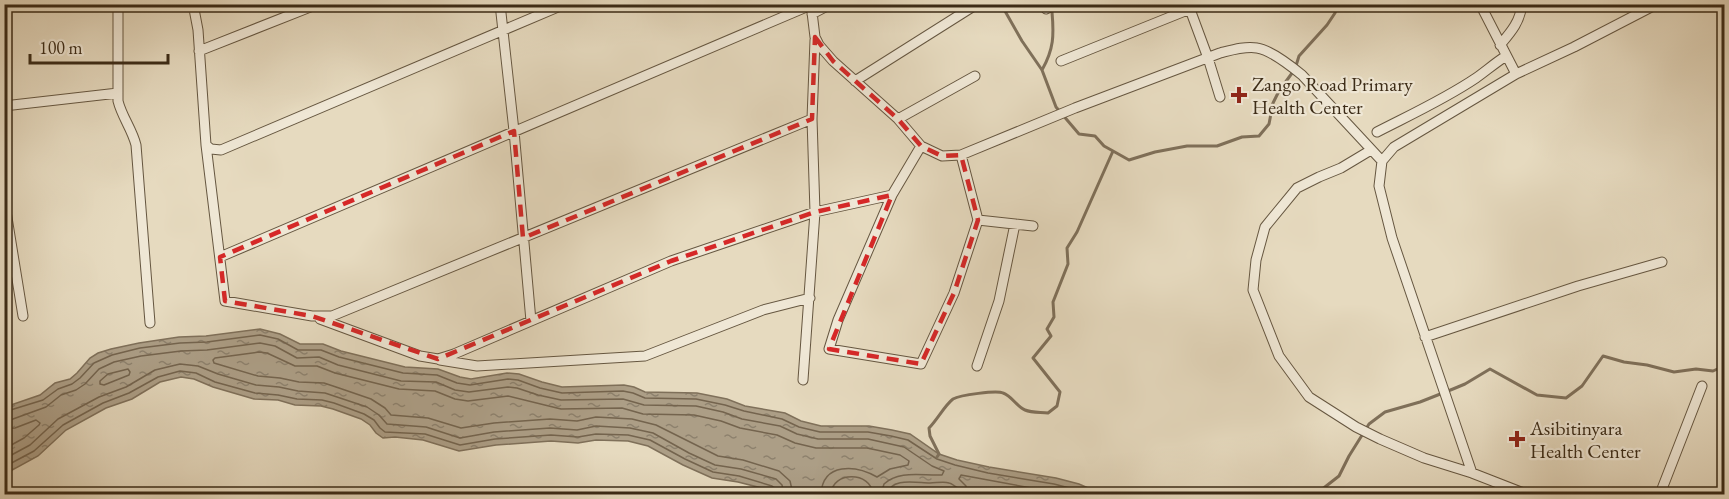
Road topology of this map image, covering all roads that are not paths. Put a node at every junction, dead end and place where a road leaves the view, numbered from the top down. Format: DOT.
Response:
graph roads {
  1 [pos="118,4"];
  2 [pos="172,4"];
  3 [pos="318,4"];
  4 [pos="500,4"];
  5 [pos="565,4"];
  6 [pos="831,4"];
  7 [pos="977,4"];
  8 [pos="1045,4"];
  9 [pos="1057,4"];
  10 [pos="1480,4"];
  11 [pos="1522,4"];
  12 [pos="1657,4"];
  13 [pos="195,7"];
  14 [pos="1189,7"];
  15 [pos="811,8"];
  16 [pos="503,31"];
  17 [pos="815,37"];
  18 [pos="1500,45"];
  19 [pos="199,51"];
  20 [pos="1506,56"];
  21 [pos="1208,58"];
  22 [pos="1061,61"];
  23 [pos="1516,74"];
  24 [pos="975,76"];
  25 [pos="855,81"];
  26 [pos="118,93"];
  27 [pos="1220,97"];
  28 [pos="4,106"];
  29 [pos="812,119"];
  30 [pos="898,119"];
  31 [pos="514,131"];
  32 [pos="1377,132"];
  33 [pos="206,145"];
  34 [pos="921,146"];
  35 [pos="1371,150"];
  36 [pos="961,155"];
  37 [pos="1382,160"];
  38 [pos="892,195"];
  39 [pos="4,200"];
  40 [pos="815,212"];
  41 [pos="978,220"];
  42 [pos="1016,224"];
  43 [pos="1033,226"];
  44 [pos="523,238"];
  45 [pos="220,256"];
  46 [pos="1662,262"];
  47 [pos="810,298"];
  48 [pos="23,316"];
  49 [pos="312,316"];
  50 [pos="531,321"];
  51 [pos="150,322"];
  52 [pos="1425,337"];
  53 [pos="438,359"];
  54 [pos="977,366"];
  55 [pos="803,380"];
  56 [pos="1702,386"];
  57 [pos="1472,473"];
  58 [pos="1526,495"];
  59 [pos="1660,495"];
  1 -- 26 [label="street"];
  2 -- 13 [label="street"];
  3 -- 19 [label="street"];
  4 -- 16 [label="street"];
  5 -- 16 [label="street"];
  6 -- 15 [label="street"];
  7 -- 25 [label="street"];
  8 -- 9 [label="street"];
  10 -- 18 [label="street"];
  11 -- 18 [label="street"];
  12 -- 23 [label="street"];
  13 -- 19 [label="street"];
  14 -- 21 [label="street"];
  14 -- 22 [label="street"];
  15 -- 17 [label="street"];
  15 -- 31 [label="street"];
  16 -- 31 [label="street"];
  16 -- 33 [label="street"];
  17 -- 25 [label="street"];
  17 -- 29 [label="street"];
  18 -- 20 [label="street"];
  19 -- 33 [label="street"];
  20 -- 23 [label="street"];
  20 -- 32 [label="street"];
  21 -- 27 [label="street"];
  21 -- 35 [label="street"];
  21 -- 36 [label="street"];
  23 -- 37 [label="street"];
  24 -- 30 [label="street"];
  25 -- 30 [label="street"];
  26 -- 28 [label="street"];
  26 -- 51 [label="street"];
  29 -- 40 [label="street"];
  29 -- 44 [label="street"];
  30 -- 34 [label="street"];
  31 -- 44 [label="street"];
  31 -- 45 [label="street"];
  33 -- 45 [label="street"];
  34 -- 36 [label="street"];
  34 -- 38 [label="street"];
  35 -- 37 [label="street"];
  35 -- 57 [label="street"];
  36 -- 41 [label="street"];
  37 -- 52 [label="street"];
  38 -- 40 [label="street"];
  38 -- 41 [label="street"];
  39 -- 48 [label="street"];
  40 -- 47 [label="street"];
  40 -- 50 [label="street"];
  41 -- 42 [label="street"];
  42 -- 43 [label="street"];
  42 -- 54 [label="street"];
  44 -- 49 [label="street"];
  44 -- 50 [label="street"];
  45 -- 49 [label="street"];
  46 -- 52 [label="street"];
  47 -- 53 [label="street"];
  47 -- 55 [label="street"];
  49 -- 53 [label="street"];
  50 -- 53 [label="street"];
  52 -- 57 [label="street"];
  56 -- 59 [label="street"];
  57 -- 58 [label="street"];
}
